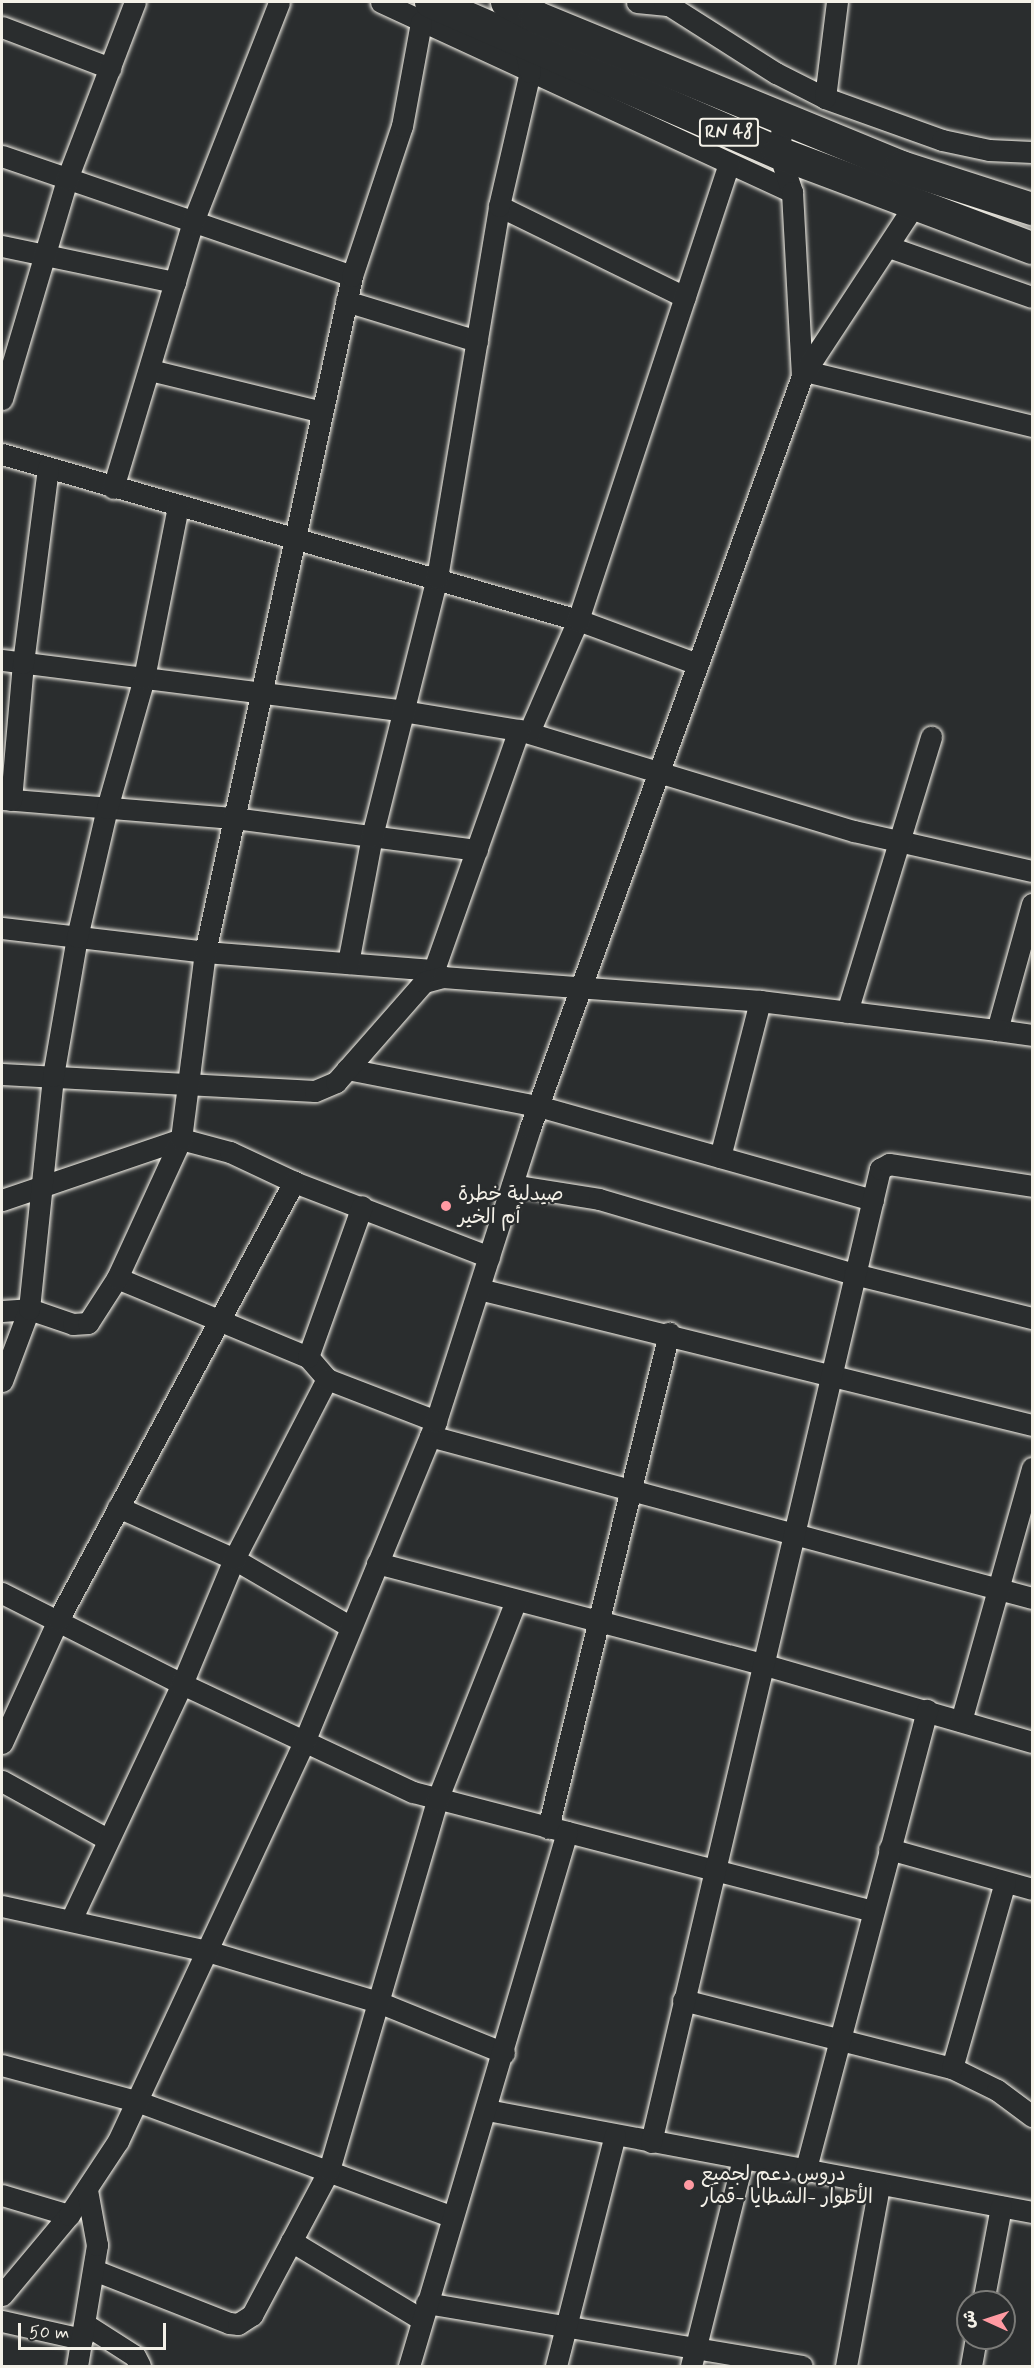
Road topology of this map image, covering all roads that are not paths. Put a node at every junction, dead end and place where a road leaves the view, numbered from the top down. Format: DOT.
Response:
graph roads {
  1 [pos="135,2"];
  2 [pos="279,2"];
  3 [pos="381,2"];
  4 [pos="507,2"];
  5 [pos="637,2"];
  6 [pos="837,2"];
  7 [pos="671,5"];
  8 [pos="426,12"];
  9 [pos="2,27"];
  10 [pos="534,34"];
  11 [pos="110,68"];
  12 [pos="825,98"];
  13 [pos="783,118"];
  14 [pos="1032,152"];
  15 [pos="779,153"];
  16 [pos="2,156"];
  17 [pos="729,164"];
  18 [pos="68,179"];
  19 [pos="792,192"];
  20 [pos="915,204"];
  21 [pos="499,206"];
  22 [pos="1032,209"];
  23 [pos="193,222"];
  24 [pos="2,246"];
  25 [pos="889,247"];
  26 [pos="1032,248"];
  27 [pos="44,254"];
  28 [pos="352,276"];
  29 [pos="175,282"];
  30 [pos="685,297"];
  31 [pos="1032,297"];
  32 [pos="346,301"];
  33 [pos="477,341"];
  34 [pos="150,370"];
  35 [pos="804,374"];
  36 [pos="2,399"];
  37 [pos="322,412"];
  38 [pos="1032,426"];
  39 [pos="2,454"];
  40 [pos="48,468"];
  41 [pos="113,488"];
  42 [pos="178,506"];
  43 [pos="295,540"];
  44 [pos="437,578"];
  45 [pos="578,620"];
  46 [pos="2,660"];
  47 [pos="23,663"];
  48 [pos="695,663"];
  49 [pos="144,678"];
  50 [pos="262,692"];
  51 [pos="403,711"];
  52 [pos="524,731"];
  53 [pos="931,737"];
  54 [pos="657,771"];
  55 [pos="6,799"];
  56 [pos="106,808"];
  57 [pos="234,818"];
  58 [pos="372,836"];
  59 [pos="899,841"];
  60 [pos="477,850"];
  61 [pos="1032,871"];
  62 [pos="1032,904"];
  63 [pos="2,928"];
  64 [pos="77,937"];
  65 [pos="205,952"];
  66 [pos="348,963"];
  67 [pos="433,974"];
  68 [pos="580,990"];
  69 [pos="760,1001"];
  70 [pos="847,1012"];
  71 [pos="997,1030"];
  72 [pos="1032,1035"];
  73 [pos="347,1069"];
  74 [pos="2,1074"];
  75 [pos="53,1076"];
  76 [pos="188,1082"];
  77 [pos="538,1106"];
  78 [pos="181,1139"];
  79 [pos="720,1157"];
  80 [pos="294,1182"];
  81 [pos="512,1185"];
  82 [pos="44,1186"];
  83 [pos="1032,1186"];
  84 [pos="2,1200"];
  85 [pos="873,1200"];
  86 [pos="362,1206"];
  87 [pos="489,1257"];
  88 [pos="854,1274"];
  89 [pos="117,1278"];
  90 [pos="479,1289"];
  91 [pos="29,1309"];
  92 [pos="2,1311"];
  93 [pos="1032,1318"];
  94 [pos="220,1319"];
  95 [pos="669,1333"];
  96 [pos="308,1357"];
  97 [pos="829,1376"];
  98 [pos="327,1379"];
  99 [pos="2,1381"];
  100 [pos="1032,1425"];
  101 [pos="433,1428"];
  102 [pos="1032,1468"];
  103 [pos="632,1489"];
  104 [pos="118,1507"];
  105 [pos="792,1534"];
  106 [pos="234,1559"];
  107 [pos="377,1563"];
  108 [pos="999,1589"];
  109 [pos="2,1593"];
  110 [pos="1032,1598"];
  111 [pos="516,1600"];
  112 [pos="58,1620"];
  113 [pos="600,1622"];
  114 [pos="351,1627"];
  115 [pos="762,1665"];
  116 [pos="182,1684"];
  117 [pos="927,1710"];
  118 [pos="961,1721"];
  119 [pos="304,1742"];
  120 [pos="1032,1742"];
  121 [pos="2,1743"];
  122 [pos="2,1781"];
  123 [pos="437,1800"];
  124 [pos="558,1830"];
  125 [pos="107,1839"];
  126 [pos="889,1849"];
  127 [pos="714,1872"];
  128 [pos="1005,1882"];
  129 [pos="1032,1889"];
  130 [pos="2,1906"];
  131 [pos="872,1911"];
  132 [pos="71,1920"];
  133 [pos="207,1951"];
  134 [pos="683,2000"];
  135 [pos="378,2002"];
  136 [pos="839,2039"];
  137 [pos="504,2053"];
  138 [pos="2,2065"];
  139 [pos="952,2068"];
  140 [pos="139,2102"];
  141 [pos="487,2110"];
  142 [pos="1032,2116"];
  143 [pos="615,2135"];
  144 [pos="651,2142"];
  145 [pos="743,2159"];
  146 [pos="329,2170"];
  147 [pos="805,2172"];
  148 [pos="879,2186"];
  149 [pos="87,2190"];
  150 [pos="2,2195"];
  151 [pos="1001,2207"];
  152 [pos="1032,2212"];
  153 [pos="69,2215"];
  154 [pos="453,2217"];
  155 [pos="291,2241"];
  156 [pos="94,2270"];
  157 [pos="985,2290"];
  158 [pos="2,2295"];
  159 [pos="424,2311"];
  160 [pos="2,2321"];
  161 [pos="567,2325"];
  162 [pos="84,2332"];
  163 [pos="974,2350"];
  164 [pos="693,2357"];
  165 [pos="77,2367"];
  166 [pos="140,2367"];
  167 [pos="409,2367"];
  168 [pos="556,2367"];
  169 [pos="802,2367"];
  170 [pos="846,2367"];
  171 [pos="971,2367"];
  1 -- 11 [label="street"];
  2 -- 23 [label="street"];
  3 -- 8 [label="street"];
  4 -- 10 [label="highway, RN 48"];
  5 -- 7 [label="street"];
  6 -- 12 [label="street"];
  7 -- 12 [label="street"];
  8 -- 10 [label="highway, RN 48"];
  8 -- 28 [label="street"];
  9 -- 11 [label="street"];
  10 -- 13 [label="highway, RN 48"];
  10 -- 15 [label="highway, RN 48"];
  10 -- 17 [label="street"];
  10 -- 21 [label="street"];
  11 -- 18 [label="street"];
  12 -- 14 [label="street"];
  13 -- 15 [label="street"];
  13 -- 22 [label="highway, RN 48"];
  15 -- 19 [label="street"];
  15 -- 20 [label="highway, RN 48"];
  16 -- 18 [label="street"];
  17 -- 19 [label="street"];
  17 -- 30 [label="street"];
  18 -- 23 [label="street"];
  18 -- 27 [label="street"];
  19 -- 35 [label="street"];
  20 -- 25 [label="street"];
  20 -- 26 [label="highway, RN 48"];
  21 -- 30 [label="street"];
  21 -- 33 [label="street"];
  23 -- 28 [label="street"];
  23 -- 29 [label="street"];
  24 -- 27 [label="street"];
  25 -- 31 [label="street"];
  25 -- 35 [label="street"];
  27 -- 29 [label="street"];
  27 -- 36 [label="street"];
  28 -- 32 [label="street"];
  29 -- 34 [label="street"];
  30 -- 45 [label="street"];
  32 -- 33 [label="street"];
  32 -- 37 [label="street"];
  33 -- 44 [label="street"];
  34 -- 37 [label="street"];
  34 -- 41 [label="street"];
  35 -- 38 [label="street"];
  35 -- 48 [label="street"];
  37 -- 43 [label="street"];
  39 -- 40 [label="street"];
  40 -- 41 [label="street"];
  40 -- 47 [label="street"];
  41 -- 42 [label="street"];
  42 -- 43 [label="street"];
  42 -- 49 [label="street"];
  43 -- 44 [label="street"];
  43 -- 50 [label="street"];
  44 -- 45 [label="street"];
  44 -- 51 [label="street"];
  45 -- 48 [label="street"];
  45 -- 52 [label="street"];
  46 -- 47 [label="street"];
  47 -- 49 [label="street"];
  47 -- 55 [label="street"];
  48 -- 54 [label="street"];
  49 -- 50 [label="street"];
  49 -- 56 [label="street"];
  50 -- 51 [label="street"];
  50 -- 57 [label="street"];
  51 -- 52 [label="street"];
  51 -- 58 [label="street"];
  52 -- 54 [label="street"];
  52 -- 60 [label="street"];
  53 -- 59 [label="street"];
  54 -- 59 [label="street"];
  54 -- 68 [label="street"];
  55 -- 56 [label="street"];
  56 -- 57 [label="street"];
  56 -- 64 [label="street"];
  57 -- 58 [label="street"];
  57 -- 65 [label="street"];
  58 -- 60 [label="street"];
  58 -- 66 [label="street"];
  59 -- 61 [label="street"];
  59 -- 70 [label="street"];
  60 -- 67 [label="street"];
  62 -- 71 [label="street"];
  63 -- 64 [label="street"];
  64 -- 65 [label="street"];
  64 -- 75 [label="street"];
  65 -- 66 [label="street"];
  65 -- 76 [label="street"];
  66 -- 67 [label="street"];
  67 -- 68 [label="street"];
  67 -- 73 [label="street"];
  68 -- 69 [label="street"];
  68 -- 77 [label="street"];
  69 -- 70 [label="street"];
  69 -- 79 [label="street"];
  70 -- 71 [label="street"];
  71 -- 72 [label="street"];
  73 -- 76 [label="street"];
  73 -- 77 [label="street"];
  74 -- 75 [label="street"];
  75 -- 76 [label="street"];
  75 -- 82 [label="street"];
  76 -- 78 [label="street"];
  77 -- 79 [label="street"];
  77 -- 81 [label="street"];
  78 -- 80 [label="street"];
  78 -- 82 [label="street"];
  78 -- 89 [label="street"];
  79 -- 85 [label="street"];
  80 -- 86 [label="street"];
  80 -- 94 [label="street"];
  81 -- 87 [label="street"];
  81 -- 88 [label="street"];
  82 -- 84 [label="street"];
  82 -- 91 [label="street"];
  83 -- 85 [label="street"];
  85 -- 88 [label="street"];
  86 -- 87 [label="street"];
  86 -- 96 [label="street"];
  87 -- 90 [label="street"];
  88 -- 93 [label="street"];
  88 -- 97 [label="street"];
  89 -- 91 [label="street"];
  89 -- 94 [label="street"];
  90 -- 95 [label="street"];
  90 -- 101 [label="street"];
  91 -- 92 [label="street"];
  91 -- 99 [label="street"];
  94 -- 96 [label="street"];
  94 -- 104 [label="street"];
  95 -- 97 [label="street"];
  95 -- 103 [label="street"];
  96 -- 98 [label="street"];
  97 -- 100 [label="street"];
  97 -- 105 [label="street"];
  98 -- 101 [label="street"];
  98 -- 106 [label="street"];
  101 -- 103 [label="street"];
  101 -- 107 [label="street"];
  102 -- 108 [label="street"];
  103 -- 105 [label="street"];
  103 -- 113 [label="street"];
  104 -- 106 [label="street"];
  104 -- 112 [label="street"];
  105 -- 108 [label="street"];
  105 -- 115 [label="street"];
  106 -- 114 [label="street"];
  106 -- 116 [label="street"];
  107 -- 111 [label="street"];
  107 -- 114 [label="street"];
  108 -- 110 [label="street"];
  108 -- 118 [label="street"];
  109 -- 112 [label="street"];
  111 -- 113 [label="street"];
  111 -- 123 [label="street"];
  112 -- 116 [label="street"];
  112 -- 121 [label="street"];
  113 -- 115 [label="street"];
  113 -- 124 [label="street"];
  114 -- 119 [label="street"];
  115 -- 117 [label="street"];
  115 -- 127 [label="street"];
  116 -- 119 [label="street"];
  116 -- 125 [label="street"];
  117 -- 118 [label="street"];
  117 -- 126 [label="street"];
  118 -- 120 [label="street"];
  119 -- 123 [label="street"];
  119 -- 133 [label="street"];
  122 -- 125 [label="street"];
  123 -- 124 [label="street"];
  123 -- 135 [label="street"];
  124 -- 127 [label="street"];
  124 -- 137 [label="street"];
  125 -- 132 [label="street"];
  126 -- 128 [label="street"];
  126 -- 131 [label="street"];
  127 -- 131 [label="street"];
  127 -- 134 [label="street"];
  128 -- 129 [label="street"];
  128 -- 139 [label="street"];
  130 -- 132 [label="street"];
  131 -- 136 [label="street"];
  132 -- 133 [label="street"];
  133 -- 135 [label="street"];
  133 -- 140 [label="street"];
  134 -- 136 [label="street"];
  134 -- 144 [label="street"];
  135 -- 137 [label="street"];
  135 -- 146 [label="street"];
  136 -- 139 [label="street"];
  136 -- 147 [label="street"];
  137 -- 141 [label="street"];
  138 -- 140 [label="street"];
  139 -- 142 [label="street"];
  140 -- 146 [label="street"];
  140 -- 149 [label="street"];
  141 -- 143 [label="street"];
  141 -- 154 [label="street"];
  143 -- 144 [label="street"];
  143 -- 161 [label="street"];
  144 -- 145 [label="street"];
  145 -- 147 [label="street"];
  145 -- 164 [label="street"];
  146 -- 154 [label="street"];
  146 -- 155 [label="street"];
  147 -- 148 [label="street"];
  148 -- 151 [label="street"];
  148 -- 170 [label="street"];
  149 -- 153 [label="street"];
  149 -- 156 [label="street"];
  150 -- 153 [label="street"];
  151 -- 152 [label="street"];
  151 -- 157 [label="street"];
  153 -- 158 [label="street"];
  154 -- 159 [label="street"];
  155 -- 156 [label="street"];
  155 -- 159 [label="street"];
  156 -- 162 [label="street"];
  159 -- 161 [label="street"];
  159 -- 167 [label="street"];
  160 -- 162 [label="street"];
  161 -- 164 [label="street"];
  161 -- 168 [label="street"];
  162 -- 165 [label="street"];
  162 -- 166 [label="street"];
  163 -- 171 [label="street"];
  164 -- 169 [label="street"];
}
